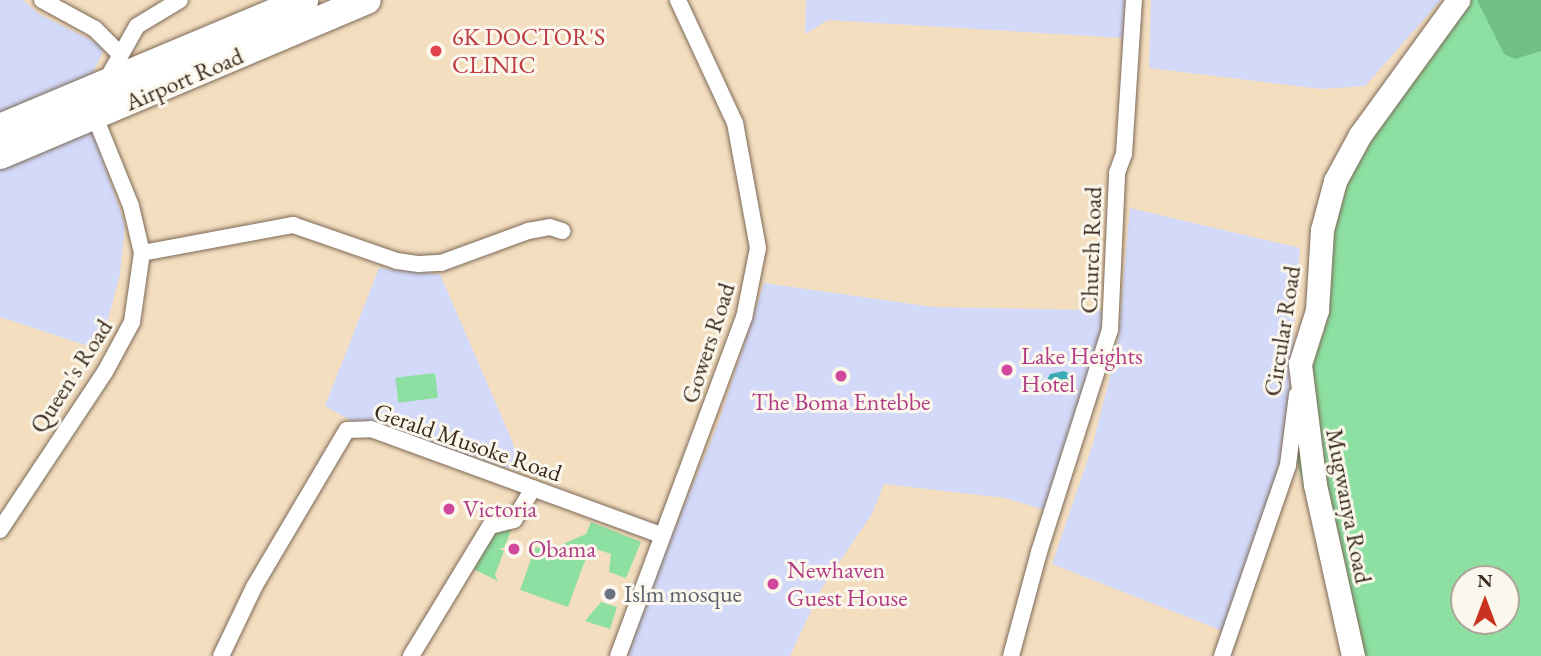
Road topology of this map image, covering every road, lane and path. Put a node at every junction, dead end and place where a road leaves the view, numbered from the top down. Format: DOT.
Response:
graph roads {
  1 [pos="180,0"];
  2 [pos="304,0"];
  3 [pos="367,0"];
  4 [pos="678,0"];
  5 [pos="1134,0"];
  6 [pos="1458,0"];
  7 [pos="51,3"];
  8 [pos="119,53"];
  9 [pos="104,83"];
  10 [pos="94,117"];
  11 [pos="0,128"];
  12 [pos="0,155"];
  13 [pos="562,231"];
  14 [pos="142,253"];
  15 [pos="1300,365"];
  16 [pos="533,488"];
  17 [pos="0,530"];
  18 [pos="660,535"];
  19 [pos="221,656"];
  20 [pos="411,656"];
  21 [pos="618,656"];
  22 [pos="1011,656"];
  23 [pos="1222,656"];
  24 [pos="1353,656"];
  1 -- 8 [label="street"];
  2 -- 9 [label="highway, Airport Road"];
  3 -- 10 [label="highway, Airport Road"];
  4 -- 18 [label="street, Gowers Road"];
  5 -- 22 [label="street, Church Road"];
  6 -- 15 [label="street, Circular Road"];
  7 -- 8 [label="street"];
  8 -- 9 [label="street"];
  9 -- 11 [label="highway, Airport Road"];
  10 -- 12 [label="highway, Airport Road"];
  10 -- 14 [label="street, Queen's Road"];
  13 -- 14 [label="street"];
  14 -- 17 [label="street, Queen's Road"];
  15 -- 23 [label="street, Circular Road"];
  15 -- 24 [label="street, Mugwanya Road"];
  16 -- 18 [label="street, Gerald Musoke Road"];
  16 -- 19 [label="street, Gerald Musoke Road"];
  16 -- 20 [label="street"];
  18 -- 21 [label="street, Gowers Road"];
}
